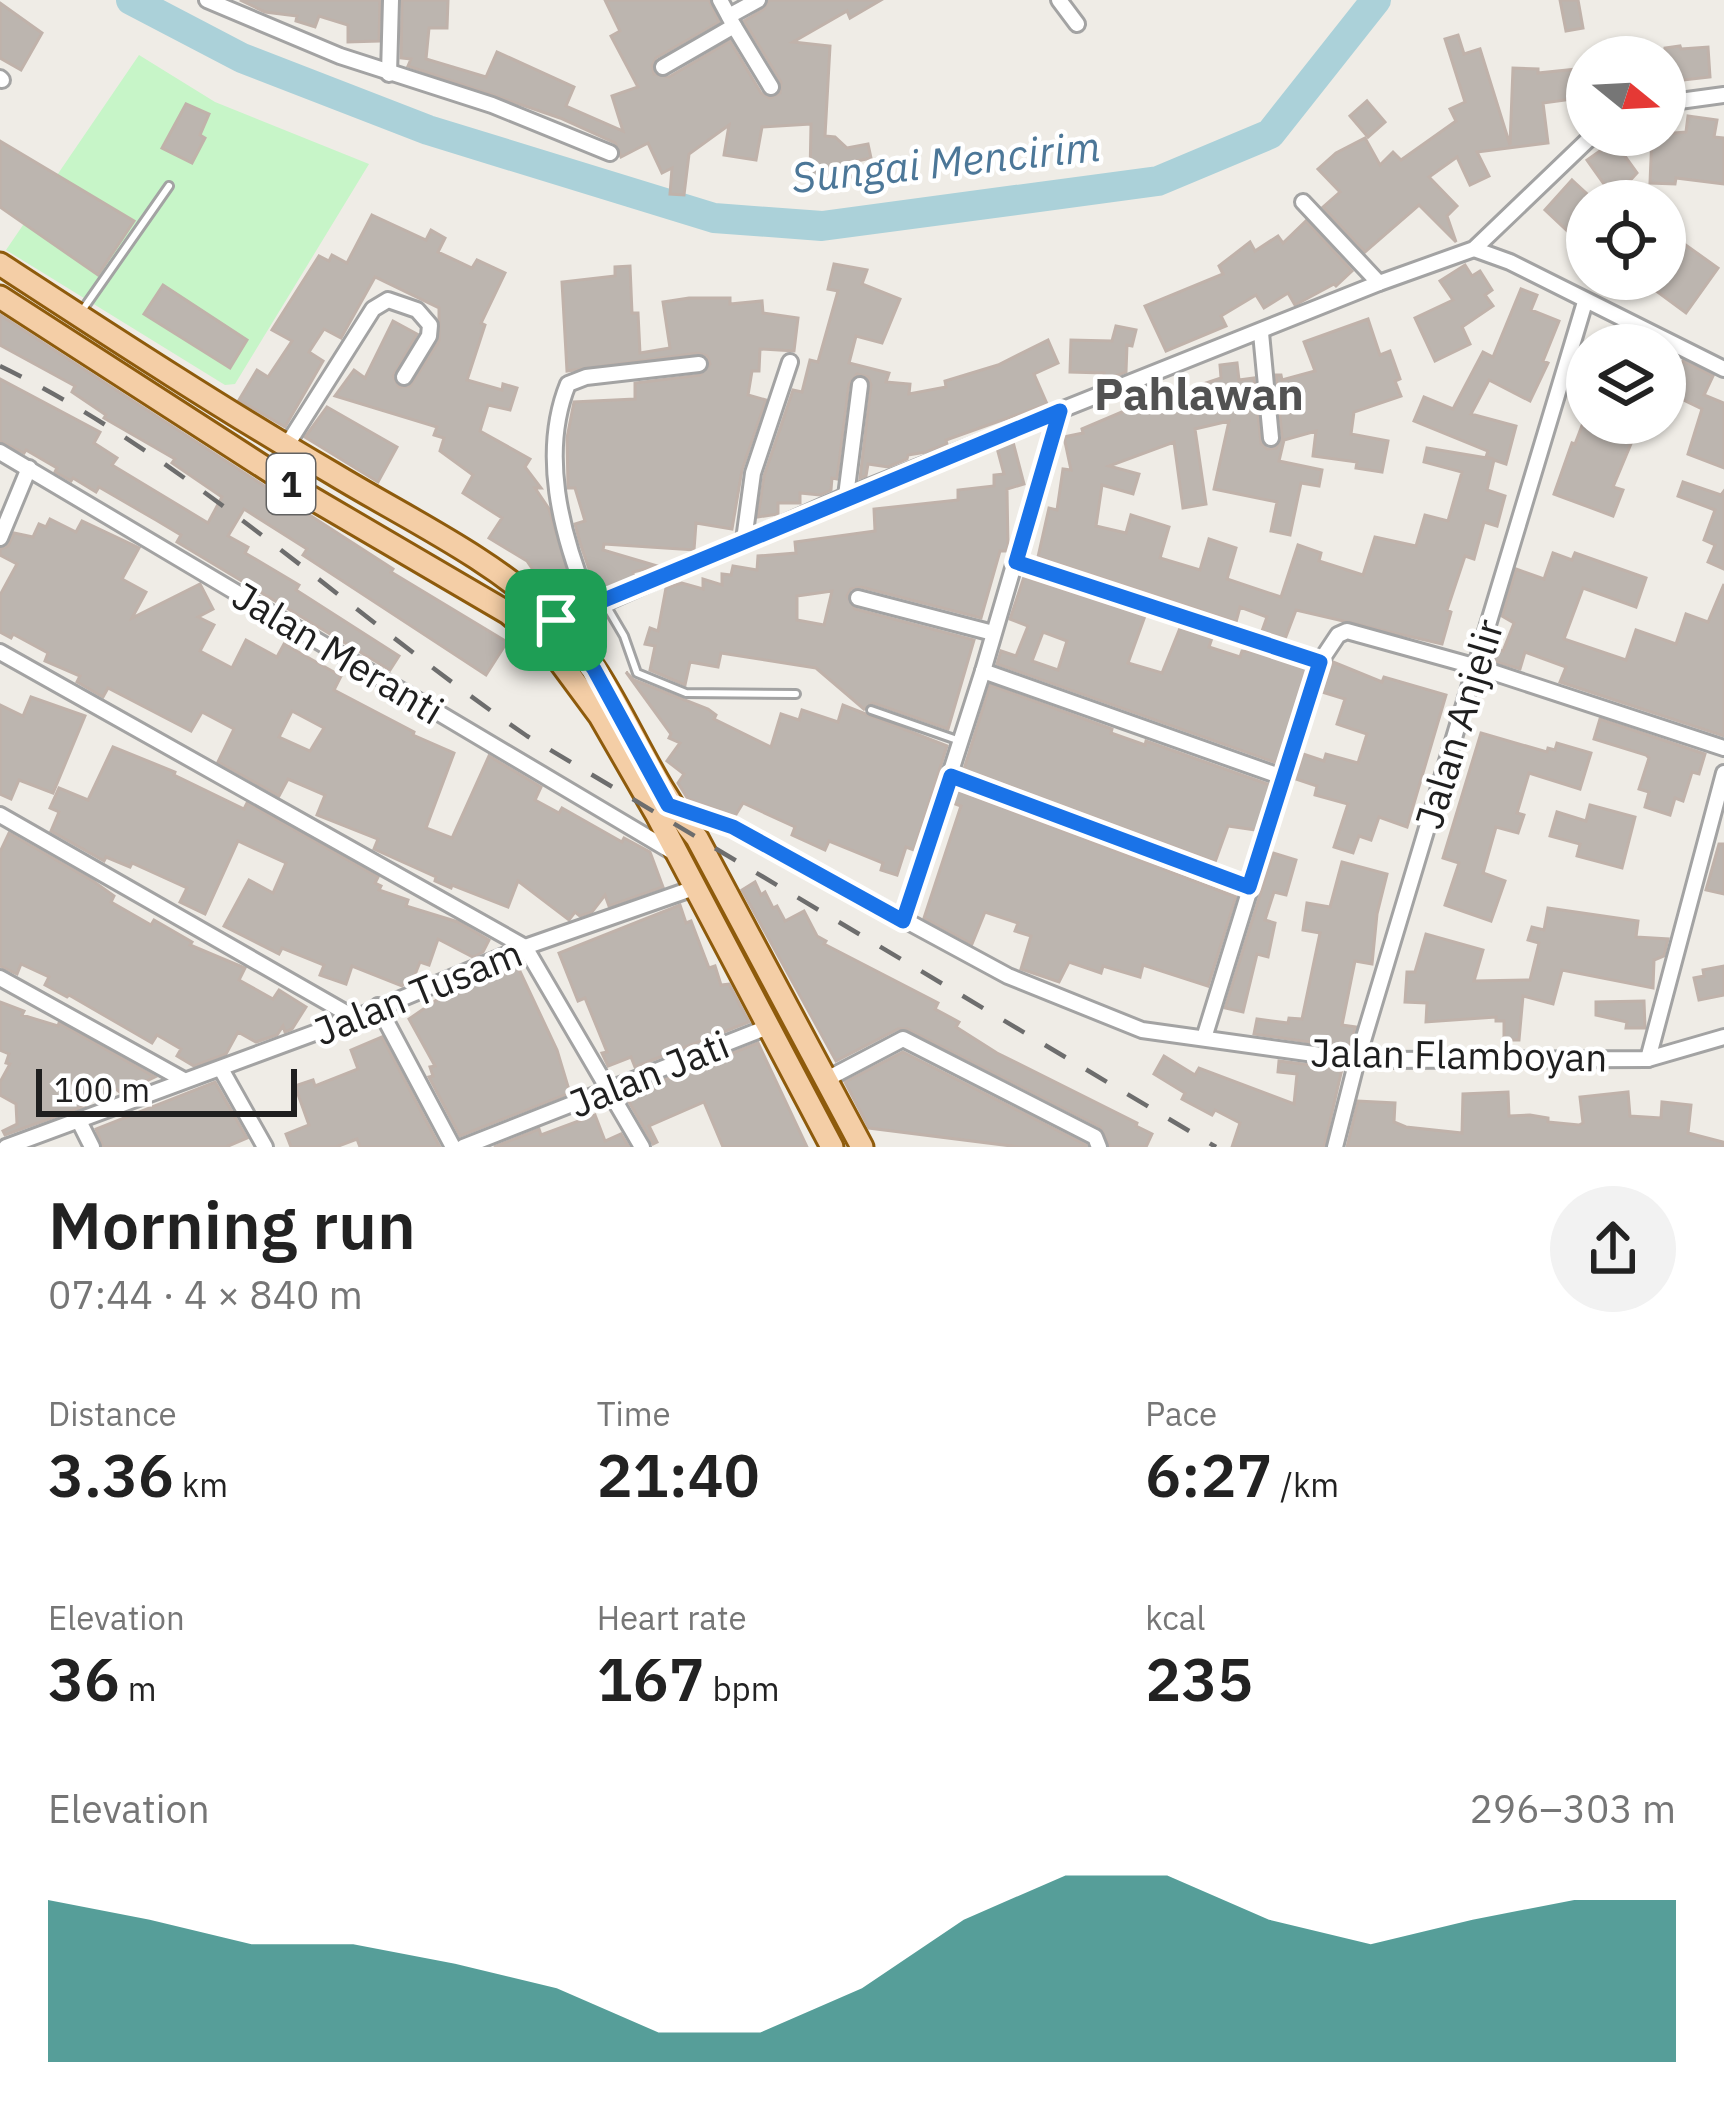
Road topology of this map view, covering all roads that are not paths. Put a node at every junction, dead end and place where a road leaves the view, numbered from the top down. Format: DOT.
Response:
graph roads {
  1 [pos="207,0"];
  2 [pos="391,0"];
  3 [pos="720,0"];
  4 [pos="758,0"];
  5 [pos="1059,0"];
  6 [pos="732,21"];
  7 [pos="1077,24"];
  8 [pos="663,67"];
  9 [pos="389,74"];
  10 [pos="771,87"];
  11 [pos="1724,95"];
  12 [pos="1686,100"];
  13 [pos="610,154"];
  14 [pos="1570,156"];
  15 [pos="169,186"];
  16 [pos="1304,202"];
  17 [pos="1474,249"];
  18 [pos="0,264"];
  19 [pos="1379,283"];
  20 [pos="0,297"];
  21 [pos="1585,302"];
  22 [pos="79,315"];
  23 [pos="1261,334"];
  24 [pos="790,362"];
  25 [pos="699,364"];
  26 [pos="1724,369"];
  27 [pos="404,376"];
  28 [pos="860,385"];
  29 [pos="1060,411"];
  30 [pos="1271,438"];
  31 [pos="286,446"];
  32 [pos="0,452"];
  33 [pos="29,468"];
  34 [pos="846,496"];
  35 [pos="0,538"];
  36 [pos="744,540"];
  37 [pos="1016,562"];
  38 [pos="857,598"];
  39 [pos="604,603"];
  40 [pos="556,620"];
  41 [pos="529,629"];
  42 [pos="993,633"];
  43 [pos="0,652"];
  44 [pos="1320,662"];
  45 [pos="1477,667"];
  46 [pos="983,671"];
  47 [pos="796,694"];
  48 [pos="871,710"];
  49 [pos="961,741"];
  50 [pos="1724,748"];
  51 [pos="1724,773"];
  52 [pos="951,776"];
  53 [pos="1285,778"];
  54 [pos="668,805"];
  55 [pos="0,815"];
  56 [pos="676,854"];
  57 [pos="1249,887"];
  58 [pos="694,888"];
  59 [pos="903,921"];
  60 [pos="525,947"];
  61 [pos="0,978"];
  62 [pos="378,1006"];
  63 [pos="355,1018"];
  64 [pos="768,1027"];
  65 [pos="1724,1036"];
  66 [pos="1204,1038"];
  67 [pos="1648,1059"];
  68 [pos="1357,1060"];
  69 [pos="221,1070"];
  70 [pos="182,1079"];
  71 [pos="825,1080"];
  72 [pos="608,1091"];
  73 [pos="79,1120"];
  74 [pos="6,1144"];
  75 [pos="92,1147"];
  76 [pos="266,1147"];
  77 [pos="453,1147"];
  78 [pos="463,1147"];
  79 [pos="642,1147"];
  80 [pos="832,1147"];
  81 [pos="862,1147"];
  82 [pos="1099,1147"];
  83 [pos="1335,1147"];
  1 -- 9 [label="street"];
  2 -- 9 [label="street"];
  3 -- 6 [label="street"];
  4 -- 6 [label="street"];
  5 -- 7 [label="street"];
  6 -- 8 [label="street"];
  6 -- 10 [label="street"];
  9 -- 13 [label="street"];
  11 -- 12 [label="street"];
  14 -- 17 [label="street"];
  15 -- 22 [label="lane"];
  16 -- 19 [label="street"];
  17 -- 19 [label="street"];
  17 -- 21 [label="street"];
  18 -- 22 [label="main road, 1"];
  19 -- 23 [label="street"];
  20 -- 41 [label="main road, 1"];
  21 -- 26 [label="street"];
  21 -- 45 [label="street, Jalan Anjelir"];
  22 -- 31 [label="main road, 1"];
  23 -- 29 [label="street"];
  23 -- 30 [label="street"];
  24 -- 36 [label="street"];
  25 -- 39 [label="street"];
  27 -- 31 [label="street"];
  28 -- 34 [label="street"];
  29 -- 34 [label="street"];
  29 -- 37 [label="street"];
  31 -- 40 [label="main road, 1"];
  32 -- 33 [label="street, Jalan Meranti"];
  33 -- 35 [label="street"];
  33 -- 56 [label="street, Jalan Meranti"];
  34 -- 36 [label="street"];
  36 -- 39 [label="street"];
  37 -- 42 [label="street"];
  37 -- 44 [label="street"];
  38 -- 42 [label="street"];
  39 -- 40 [label="street"];
  39 -- 47 [label="lane"];
  40 -- 41 [label="street"];
  40 -- 54 [label="main road, 1"];
  41 -- 56 [label="main road, 1"];
  42 -- 46 [label="street"];
  43 -- 60 [label="street"];
  44 -- 45 [label="street"];
  44 -- 53 [label="street"];
  45 -- 50 [label="street"];
  45 -- 68 [label="street, Jalan Anjelir"];
  46 -- 49 [label="street"];
  46 -- 53 [label="street"];
  48 -- 49 [label="lane"];
  49 -- 52 [label="street"];
  51 -- 67 [label="street"];
  52 -- 57 [label="street"];
  52 -- 59 [label="street"];
  53 -- 57 [label="street"];
  54 -- 59 [label="street, Jalan Flamboyan"];
  54 -- 71 [label="main road, 1"];
  55 -- 63 [label="street"];
  56 -- 58 [label="main road, 1"];
  57 -- 66 [label="street"];
  58 -- 60 [label="street, Jalan Tusam"];
  58 -- 64 [label="main road, 1"];
  59 -- 66 [label="street, Jalan Flamboyan"];
  60 -- 62 [label="street, Jalan Tusam"];
  60 -- 72 [label="street"];
  61 -- 70 [label="street"];
  62 -- 63 [label="street, Jalan Tusam"];
  62 -- 77 [label="street"];
  63 -- 69 [label="street, Jalan Tusam"];
  64 -- 72 [label="street, Jalan Jati"];
  64 -- 80 [label="main road, 1"];
  65 -- 67 [label="street, Jalan Flamboyan"];
  66 -- 68 [label="street, Jalan Flamboyan"];
  67 -- 68 [label="street, Jalan Flamboyan"];
  68 -- 83 [label="street, Jalan Anjelir"];
  69 -- 70 [label="street, Jalan Tusam"];
  69 -- 76 [label="street"];
  70 -- 73 [label="street, Jalan Tusam"];
  71 -- 81 [label="main road, 1"];
  71 -- 82 [label="street"];
  72 -- 78 [label="street, Jalan Jati"];
  72 -- 79 [label="street"];
  73 -- 74 [label="street, Jalan Tusam"];
  73 -- 75 [label="street"];
}
